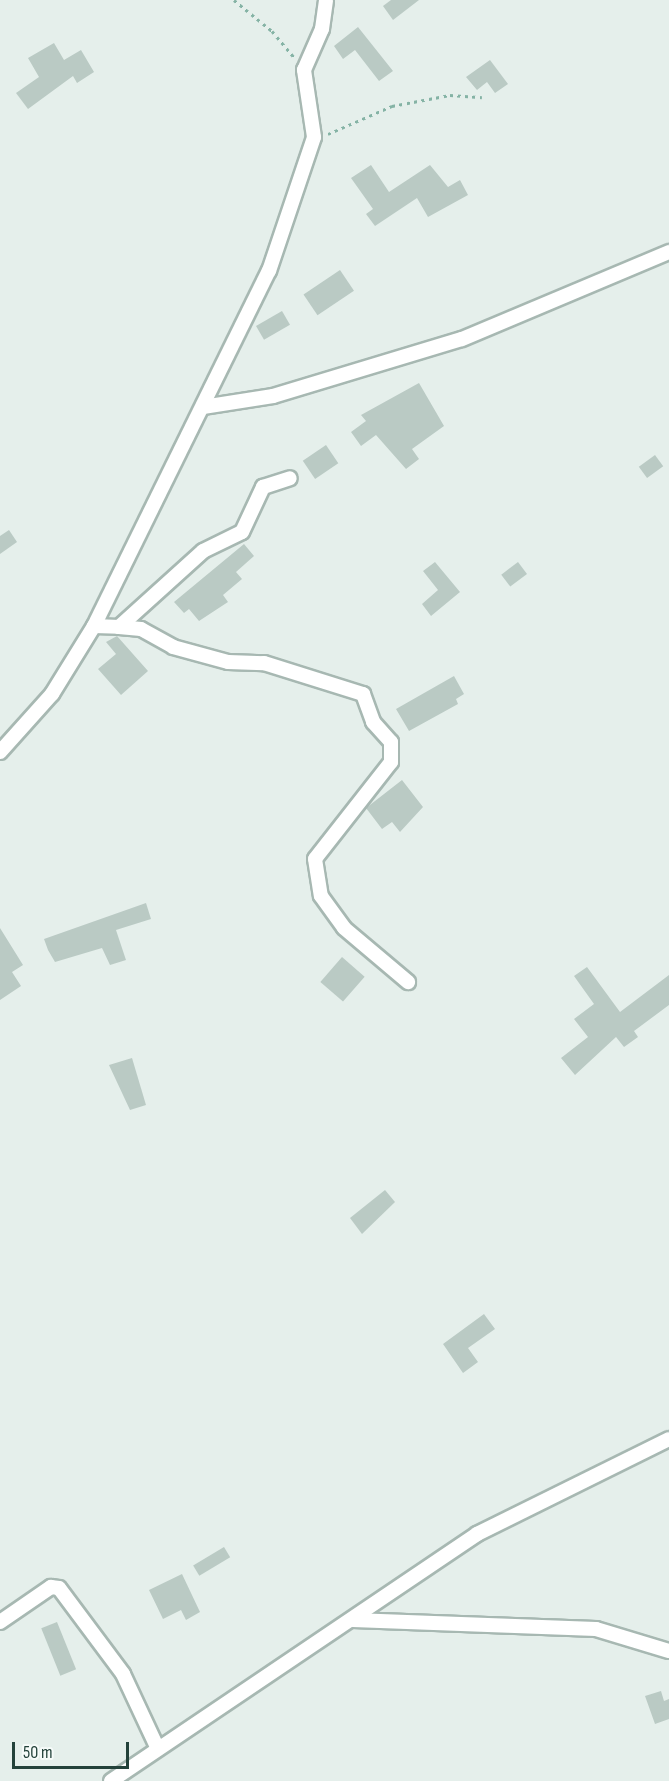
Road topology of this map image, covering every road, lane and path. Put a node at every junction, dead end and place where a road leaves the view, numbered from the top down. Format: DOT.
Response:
graph roads {
  1 [pos="234,0"];
  2 [pos="326,0"];
  3 [pos="304,70"];
  4 [pos="482,98"];
  5 [pos="314,137"];
  6 [pos="669,252"];
  7 [pos="202,406"];
  8 [pos="290,478"];
  9 [pos="94,626"];
  10 [pos="119,627"];
  11 [pos="0,752"];
  12 [pos="408,982"];
  13 [pos="669,1439"];
  14 [pos="655,1447"];
  15 [pos="669,1449"];
  16 [pos="353,1620"];
  17 [pos="0,1622"];
  18 [pos="669,1651"];
  19 [pos="158,1747"];
  20 [pos="111,1781"];
  1 -- 3 [label="path"];
  2 -- 3 [label="street"];
  3 -- 5 [label="street"];
  4 -- 5 [label="path"];
  5 -- 7 [label="street"];
  6 -- 7 [label="street"];
  7 -- 9 [label="street"];
  8 -- 10 [label="street"];
  9 -- 10 [label="street"];
  9 -- 11 [label="street"];
  10 -- 12 [label="street"];
  13 -- 14 [label="street"];
  14 -- 15 [label="street"];
  14 -- 16 [label="street"];
  16 -- 18 [label="street"];
  16 -- 19 [label="street"];
  17 -- 19 [label="street"];
  19 -- 20 [label="street"];
}
